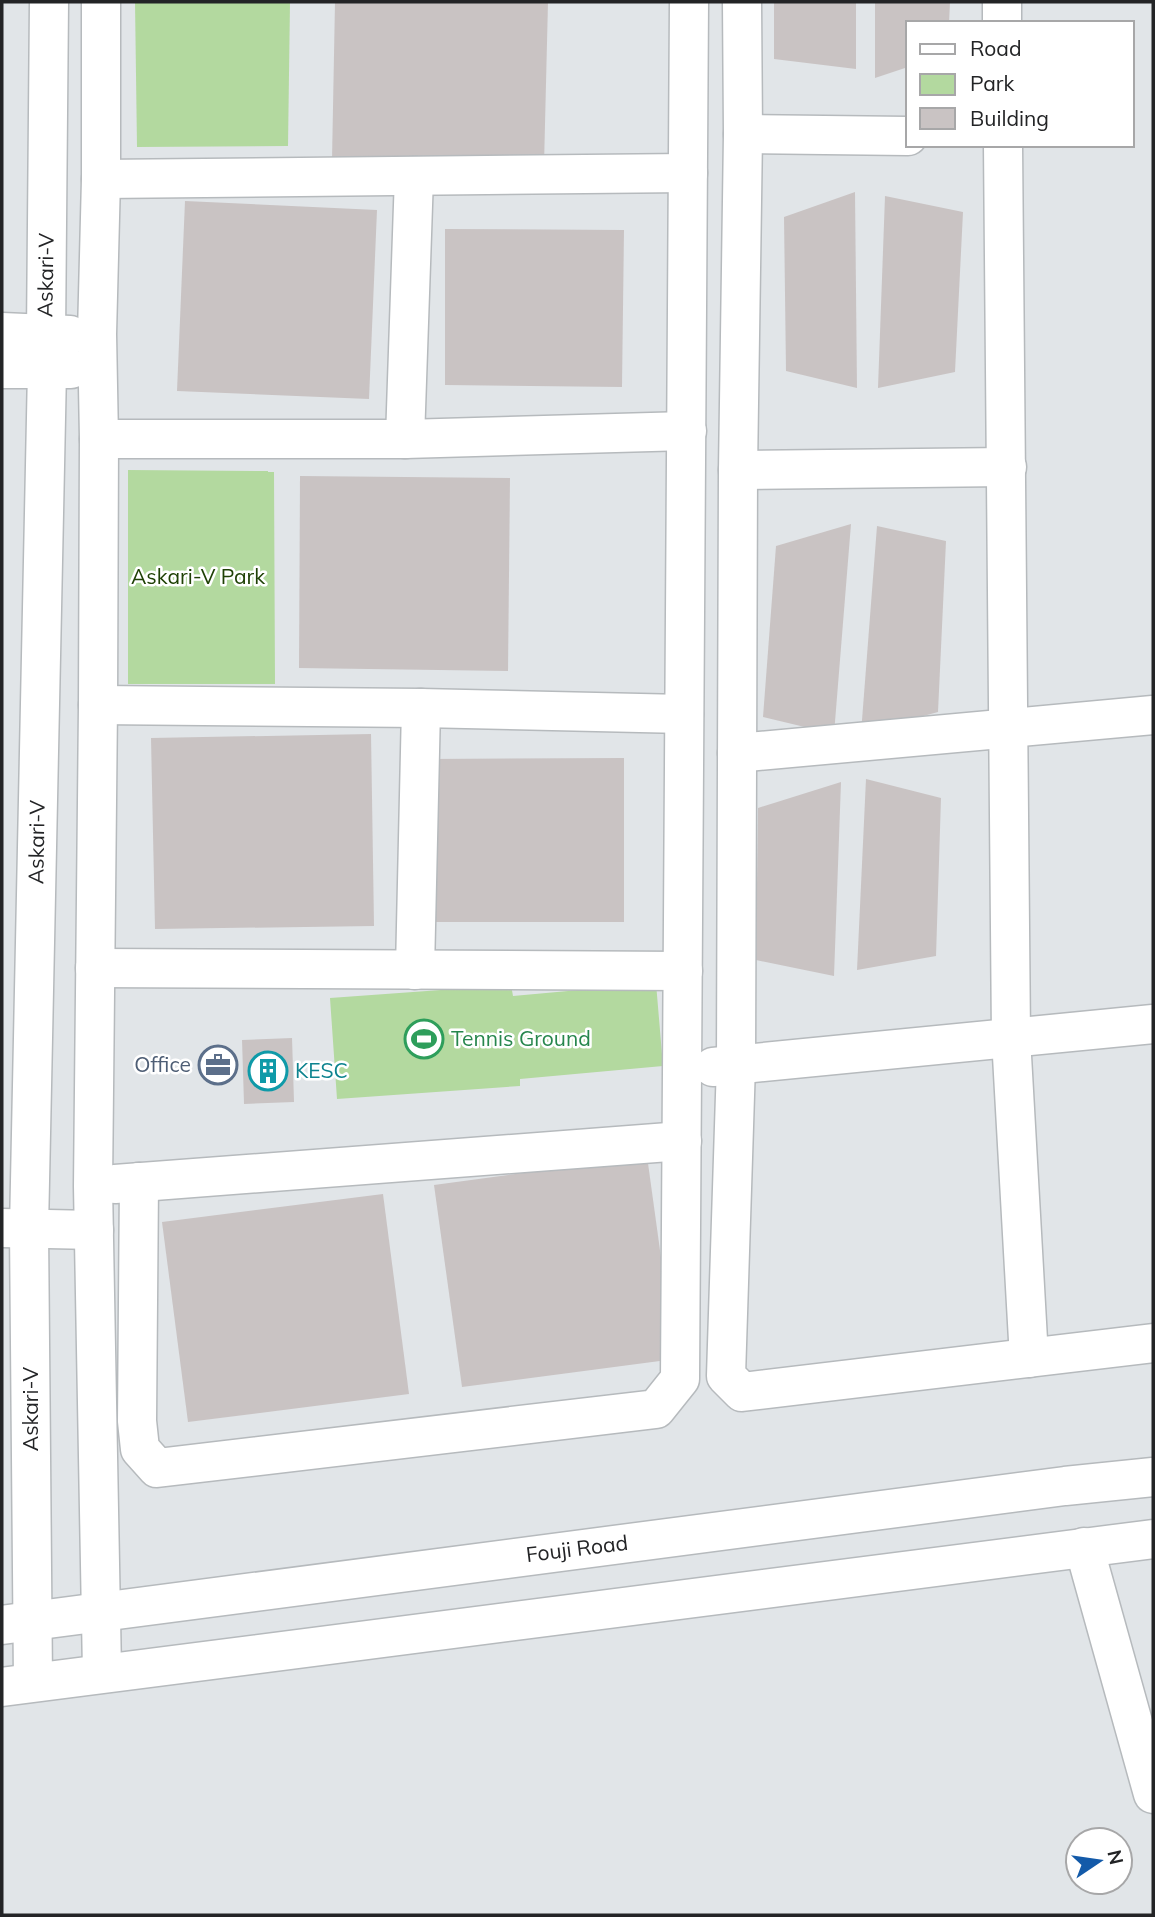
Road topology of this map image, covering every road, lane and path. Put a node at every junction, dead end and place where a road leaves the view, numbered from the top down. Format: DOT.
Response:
graph roads {
  1 [pos="49,2"];
  2 [pos="101,2"];
  3 [pos="689,2"];
  4 [pos="742,2"];
  5 [pos="1002,2"];
  6 [pos="1002,21"];
  7 [pos="743,134"];
  8 [pos="906,136"];
  9 [pos="1003,147"];
  10 [pos="688,173"];
  11 [pos="414,176"];
  12 [pos="101,179"];
  13 [pos="2,332"];
  14 [pos="97,351"];
  15 [pos="46,352"];
  16 [pos="2,369"];
  17 [pos="687,431"];
  18 [pos="99,439"];
  19 [pos="405,439"];
  20 [pos="1007,467"];
  21 [pos="738,470"];
  22 [pos="98,705"];
  23 [pos="421,708"];
  24 [pos="684,714"];
  25 [pos="1153,715"];
  26 [pos="1007,728"];
  27 [pos="737,753"];
  28 [pos="95,968"];
  29 [pos="415,970"];
  30 [pos="683,971"];
  31 [pos="1153,1024"];
  32 [pos="1011,1038"];
  33 [pos="736,1064"];
  34 [pos="682,1070"];
  35 [pos="682,1141"];
  36 [pos="139,1182"];
  37 [pos="93,1186"];
  38 [pos="16,1228"];
  39 [pos="94,1230"];
  40 [pos="1153,1343"];
  41 [pos="1029,1358"];
  42 [pos="1153,1477"];
  43 [pos="1153,1538"];
  44 [pos="1084,1547"];
  45 [pos="102,1611"];
  46 [pos="17,1623"];
  47 [pos="102,1672"];
  48 [pos="17,1684"];
  49 [pos="1153,1794"];
  1 -- 15 [label="street, Askari-V"];
  2 -- 12 [label="street"];
  3 -- 10 [label="street"];
  4 -- 7 [label="street"];
  5 -- 6 [label="street"];
  7 -- 8 [label="street"];
  7 -- 21 [label="street"];
  9 -- 20 [label="street"];
  10 -- 11 [label="street"];
  10 -- 17 [label="street"];
  11 -- 12 [label="street"];
  11 -- 19 [label="street"];
  12 -- 14 [label="street"];
  13 -- 15 [label="street"];
  14 -- 15 [label="street"];
  14 -- 18 [label="street"];
  15 -- 16 [label="street"];
  15 -- 38 [label="street, Askari-V"];
  17 -- 19 [label="street"];
  17 -- 24 [label="street"];
  18 -- 19 [label="street"];
  18 -- 22 [label="street"];
  20 -- 21 [label="street"];
  20 -- 26 [label="street"];
  21 -- 27 [label="street"];
  22 -- 23 [label="street"];
  22 -- 28 [label="street"];
  23 -- 24 [label="street"];
  23 -- 29 [label="street"];
  24 -- 30 [label="street"];
  25 -- 26 [label="street"];
  26 -- 27 [label="street"];
  26 -- 32 [label="street"];
  27 -- 33 [label="street"];
  28 -- 29 [label="street"];
  28 -- 37 [label="street"];
  29 -- 30 [label="street"];
  30 -- 34 [label="street"];
  31 -- 32 [label="street"];
  32 -- 33 [label="street"];
  32 -- 41 [label="street"];
  33 -- 34 [label="street"];
  33 -- 41 [label="street"];
  34 -- 35 [label="street"];
  35 -- 36 [label="street"];
  35 -- 36 [label="street"];
  36 -- 37 [label="street"];
  37 -- 39 [label="street"];
  38 -- 39 [label="street"];
  38 -- 46 [label="street, Askari-V"];
  39 -- 45 [label="street"];
  40 -- 41 [label="street"];
  42 -- 45 [label="street, Fouji Road"];
  43 -- 44 [label="street"];
  44 -- 47 [label="street"];
  44 -- 49 [label="street"];
  45 -- 46 [label="street, Fouji Road"];
  45 -- 47 [label="street"];
  46 -- 48 [label="street, Askari-V"];
  47 -- 48 [label="street"];
}
